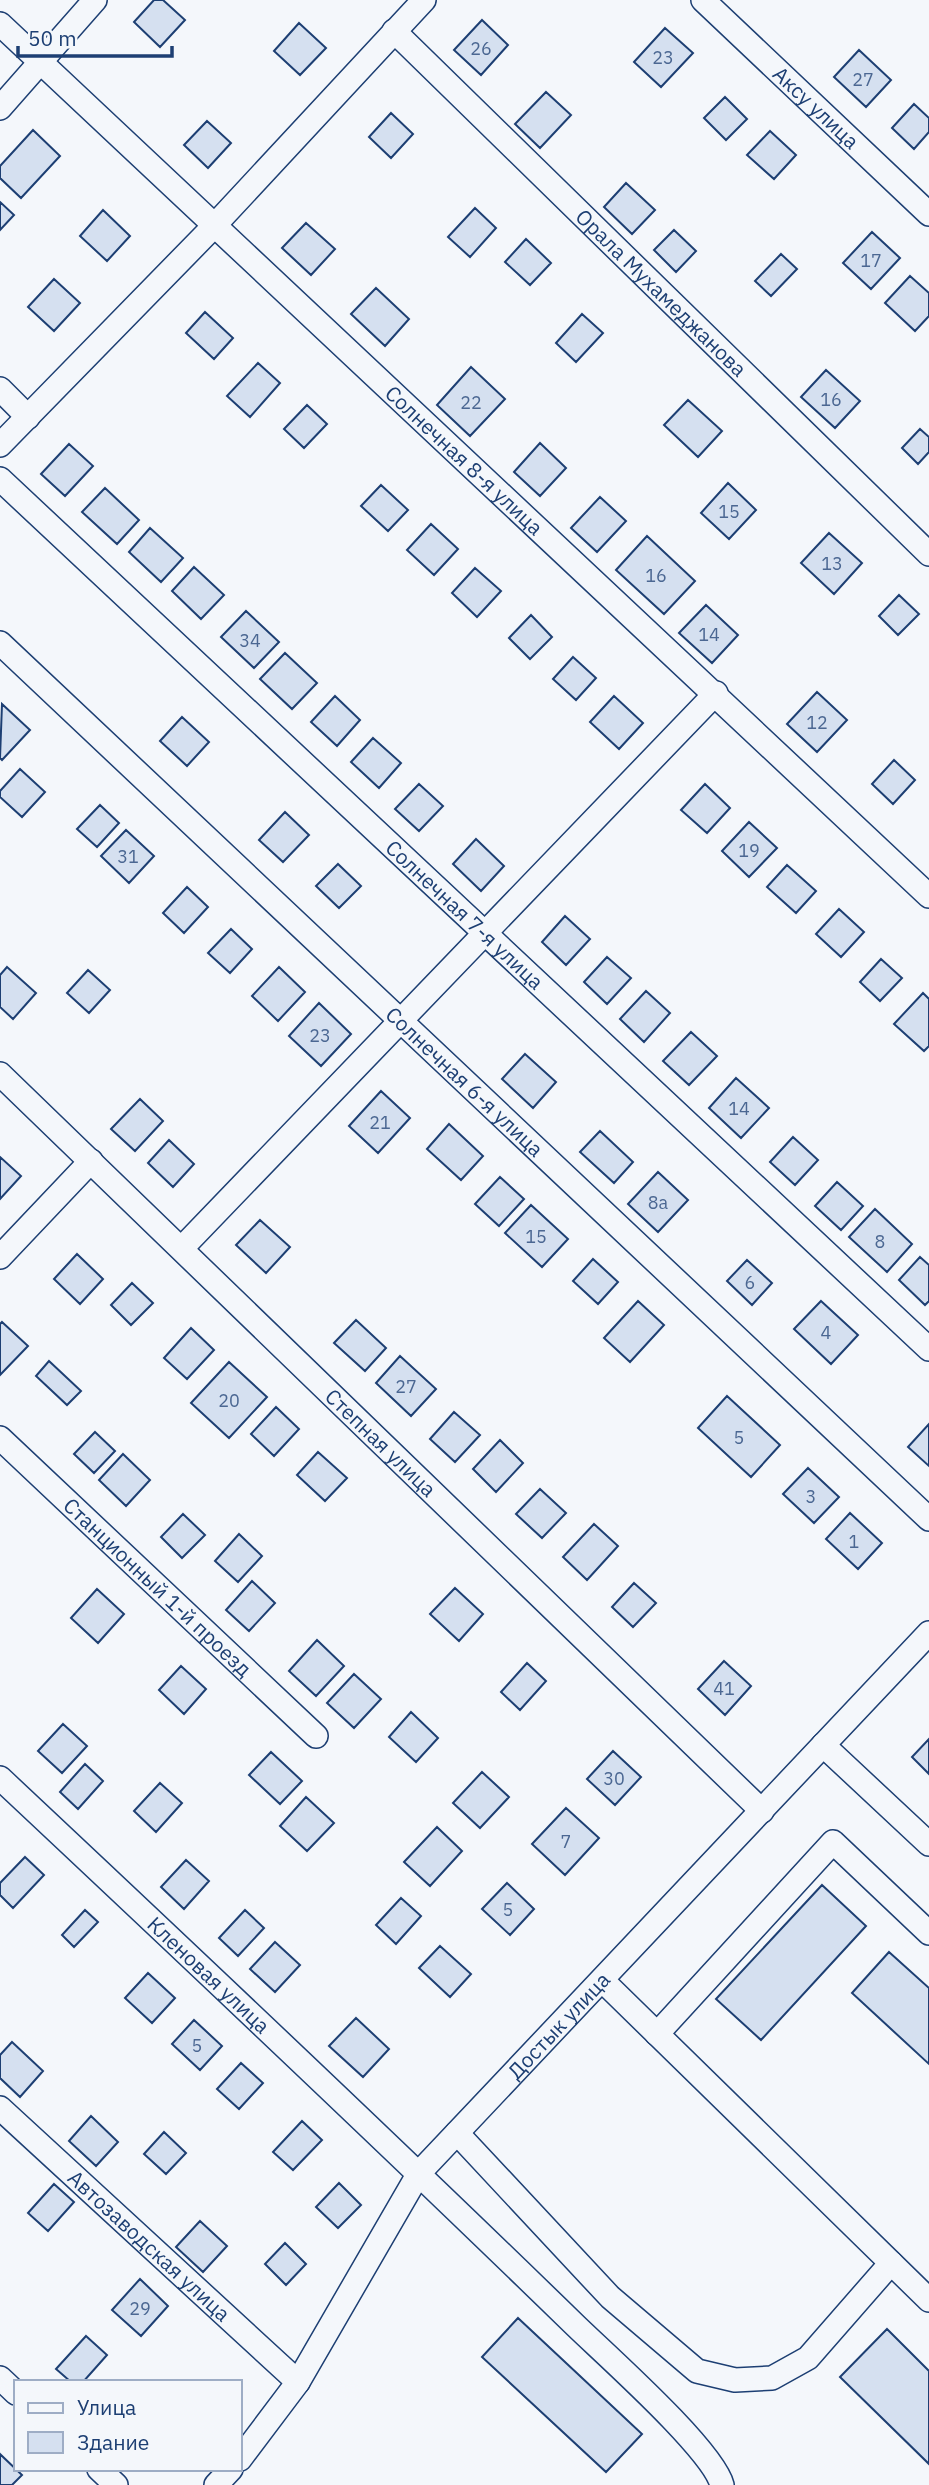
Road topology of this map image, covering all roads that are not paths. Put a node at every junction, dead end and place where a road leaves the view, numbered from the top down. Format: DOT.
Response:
graph roads {
  1 [pos="95,0"];
  2 [pos="424,0"];
  3 [pos="703,0"];
  4 [pos="0,24"];
  5 [pos="394,31"];
  6 [pos="39,61"];
  7 [pos="0,108"];
  8 [pos="929,214"];
  9 [pos="213,227"];
  10 [pos="0,389"];
  11 [pos="28,416"];
  12 [pos="0,445"];
  13 [pos="0,479"];
  14 [pos="929,554"];
  15 [pos="0,643"];
  16 [pos="716,693"];
  17 [pos="929,896"];
  18 [pos="485,932"];
  19 [pos="401,1021"];
  20 [pos="0,1074"];
  21 [pos="91,1161"];
  22 [pos="182,1248"];
  23 [pos="0,1257"];
  24 [pos="929,1349"];
  25 [pos="0,1438"];
  26 [pos="929,1519"];
  27 [pos="929,1633"];
  28 [pos="316,1736"];
  29 [pos="822,1745"];
  30 [pos="0,1777"];
  31 [pos="762,1811"];
  32 [pos="929,1844"];
  33 [pos="929,1933"];
  34 [pos="602,1980"];
  35 [pos="657,2034"];
  36 [pos="0,2108"];
  37 [pos="457,2133"];
  38 [pos="419,2173"];
  39 [pos="891,2263"];
  40 [pos="929,2300"];
  41 [pos="0,2378"];
  42 [pos="298,2382"];
  43 [pos="14,2391"];
  44 [pos="242,2456"];
  45 [pos="101,2471"];
  46 [pos="229,2471"];
  47 [pos="116,2485"];
  48 [pos="216,2485"];
  49 [pos="722,2485"];
  1 -- 6 [label="street"];
  2 -- 5 [label="street"];
  3 -- 8 [label="street, Аксу улица"];
  4 -- 6 [label="street, Солнечная 8-я улица"];
  5 -- 9 [label="street"];
  5 -- 14 [label="street, Орала Мухамеджанова"];
  6 -- 7 [label="street"];
  6 -- 9 [label="street, Солнечная 8-я улица"];
  9 -- 11 [label="street"];
  9 -- 16 [label="street, Солнечная 8-я улица"];
  10 -- 11 [label="street"];
  11 -- 12 [label="street"];
  13 -- 18 [label="street, Солнечная 7-я улица"];
  15 -- 19 [label="street, Солнечная 6-я улица"];
  16 -- 17 [label="street, Солнечная 8-я улица"];
  16 -- 18 [label="street"];
  18 -- 19 [label="street"];
  18 -- 24 [label="street, Солнечная 7-я улица"];
  19 -- 22 [label="street"];
  19 -- 26 [label="street, Солнечная 6-я улица"];
  20 -- 21 [label="street, Степная улица"];
  21 -- 22 [label="street, Степная улица"];
  21 -- 23 [label="street"];
  22 -- 31 [label="street, Степная улица"];
  25 -- 28 [label="street, Станционный 1-й проезд"];
  27 -- 29 [label="street, Достык улица"];
  29 -- 31 [label="street, Достык улица"];
  29 -- 32 [label="street"];
  30 -- 38 [label="street, Кленовая улица"];
  31 -- 34 [label="street, Достык улица"];
  33 -- 35 [label="street"];
  34 -- 35 [label="street"];
  34 -- 37 [label="street, Достык улица"];
  35 -- 39 [label="street"];
  36 -- 42 [label="street, Автозаводская улица"];
  37 -- 38 [label="street, Достык улица"];
  37 -- 39 [label="street"];
  38 -- 42 [label="street, Достык улица"];
  38 -- 49 [label="street, Кленовая улица"];
  39 -- 40 [label="street"];
  41 -- 43 [label="street"];
  42 -- 44 [label="street, Достык улица"];
  45 -- 47 [label="street"];
  46 -- 48 [label="street"];
}
